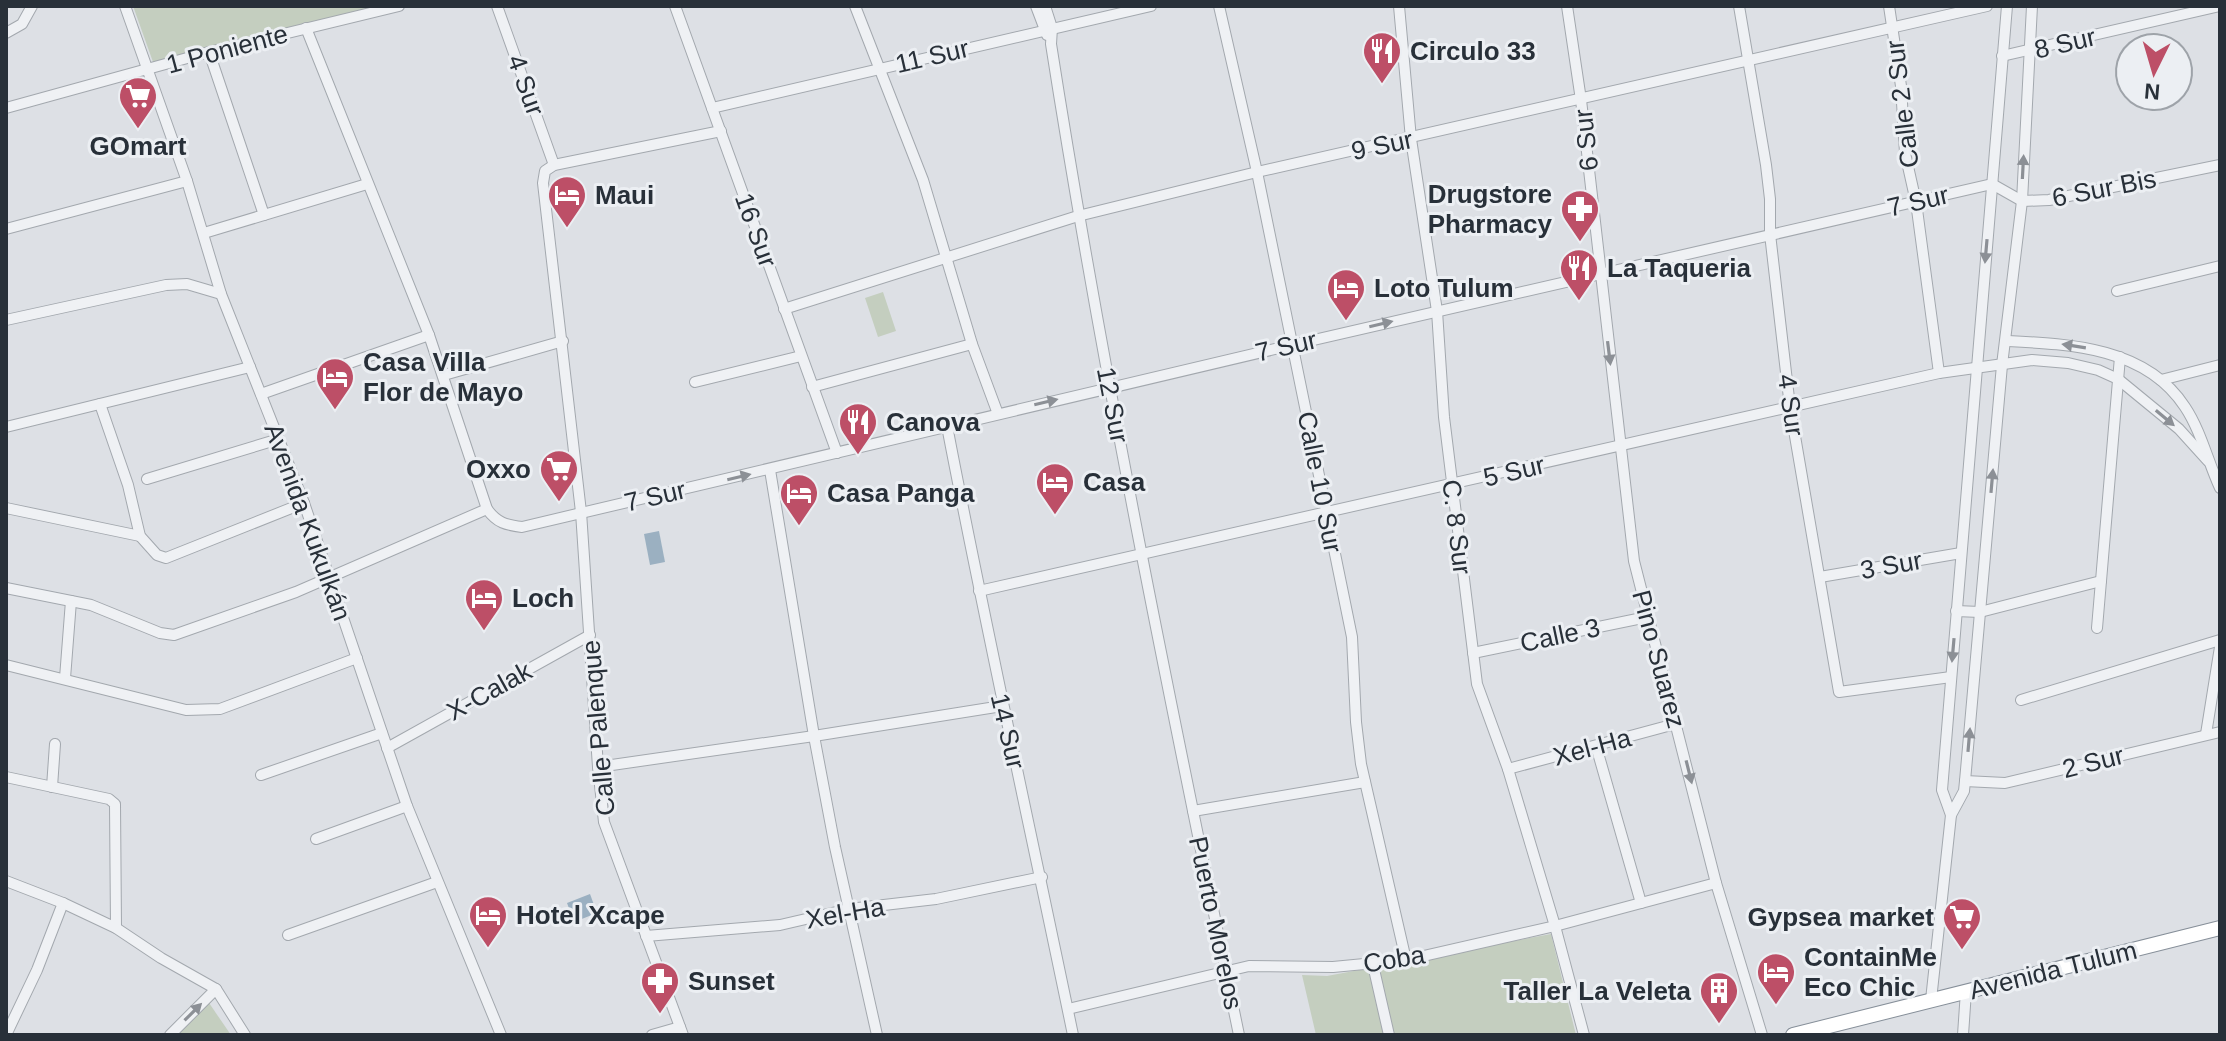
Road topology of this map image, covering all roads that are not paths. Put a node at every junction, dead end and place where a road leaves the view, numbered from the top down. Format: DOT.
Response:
graph roads {
  1 [pos="32,6"];
  2 [pos="125,6"];
  3 [pos="399,6"];
  4 [pos="497,6"];
  5 [pos="675,6"];
  6 [pos="855,6"];
  7 [pos="1036,6"];
  8 [pos="1045,6"];
  9 [pos="1151,6"];
  10 [pos="1219,6"];
  11 [pos="1399,6"];
  12 [pos="1567,6"];
  13 [pos="1739,6"];
  14 [pos="1889,6"];
  15 [pos="1987,6"];
  16 [pos="2007,6"];
  17 [pos="2032,6"];
  18 [pos="2220,6"];
  19 [pos="306,28"];
  20 [pos="1893,28"];
  21 [pos="1048,29"];
  22 [pos="6,33"];
  23 [pos="209,52"];
  24 [pos="2029,52"];
  25 [pos="2002,56"];
  26 [pos="1750,61"];
  27 [pos="878,69"];
  28 [pos="148,70"];
  29 [pos="1581,100"];
  30 [pos="6,108"];
  31 [pos="712,108"];
  32 [pos="721,131"];
  33 [pos="1411,139"];
  34 [pos="2220,165"];
  35 [pos="550,168"];
  36 [pos="1257,172"];
  37 [pos="187,181"];
  38 [pos="367,184"];
  39 [pos="1992,184"];
  40 [pos="2022,201"];
  41 [pos="1916,202"];
  42 [pos="264,215"];
  43 [pos="1078,216"];
  44 [pos="6,229"];
  45 [pos="204,233"];
  46 [pos="1770,234"];
  47 [pos="947,259"];
  48 [pos="2220,266"];
  49 [pos="1600,275"];
  50 [pos="2117,291"];
  51 [pos="221,294"];
  52 [pos="784,309"];
  53 [pos="1437,311"];
  54 [pos="6,320"];
  55 [pos="429,335"];
  56 [pos="563,341"];
  57 [pos="2006,341"];
  58 [pos="972,344"];
  59 [pos="1292,345"];
  60 [pos="801,356"];
  61 [pos="2120,357"];
  62 [pos="2002,365"];
  63 [pos="2220,365"];
  64 [pos="250,367"];
  65 [pos="1975,369"];
  66 [pos="1939,373"];
  67 [pos="444,375"];
  68 [pos="2118,379"];
  69 [pos="2161,380"];
  70 [pos="695,382"];
  71 [pos="812,387"];
  72 [pos="1109,388"];
  73 [pos="261,394"];
  74 [pos="100,404"];
  75 [pos="1790,407"];
  76 [pos="998,414"];
  77 [pos="947,426"];
  78 [pos="6,427"];
  79 [pos="279,439"];
  80 [pos="1620,445"];
  81 [pos="837,453"];
  82 [pos="2208,461"];
  83 [pos="770,470"];
  84 [pos="147,479"];
  85 [pos="1452,485"];
  86 [pos="2220,488"];
  87 [pos="304,503"];
  88 [pos="6,508"];
  89 [pos="487,509"];
  90 [pos="581,512"];
  91 [pos="1325,512"];
  92 [pos="140,536"];
  93 [pos="1961,553"];
  94 [pos="1141,554"];
  95 [pos="328,577"];
  96 [pos="1820,577"];
  97 [pos="2101,581"];
  98 [pos="6,588"];
  99 [pos="979,591"];
  100 [pos="71,601"];
  101 [pos="1956,611"];
  102 [pos="1980,612"];
  103 [pos="1647,617"];
  104 [pos="2097,628"];
  105 [pos="590,635"];
  106 [pos="2220,640"];
  107 [pos="2220,647"];
  108 [pos="1473,653"];
  109 [pos="357,658"];
  110 [pos="6,665"];
  111 [pos="1951,677"];
  112 [pos="65,678"];
  113 [pos="2021,700"];
  114 [pos="1002,706"];
  115 [pos="1675,724"];
  116 [pos="2220,732"];
  117 [pos="382,733"];
  118 [pos="2206,734"];
  119 [pos="814,736"];
  120 [pos="55,744"];
  121 [pos="1596,746"];
  122 [pos="387,748"];
  123 [pos="598,767"];
  124 [pos="1508,769"];
  125 [pos="261,775"];
  126 [pos="6,777"];
  127 [pos="1965,781"];
  128 [pos="1365,782"];
  129 [pos="52,787"];
  130 [pos="407,806"];
  131 [pos="1193,811"];
  132 [pos="1951,815"];
  133 [pos="316,839"];
  134 [pos="1042,877"];
  135 [pos="6,881"];
  136 [pos="437,882"];
  137 [pos="1716,883"];
  138 [pos="63,903"];
  139 [pos="1641,903"];
  140 [pos="849,909"];
  141 [pos="1555,926"];
  142 [pos="116,928"];
  143 [pos="2220,928"];
  144 [pos="288,935"];
  145 [pos="646,936"];
  146 [pos="1406,960"];
  147 [pos="1373,965"];
  148 [pos="1226,971"];
  149 [pos="216,989"];
  150 [pos="1966,991"];
  151 [pos="1931,1000"];
  152 [pos="1068,1009"];
  153 [pos="682,1031"];
  154 [pos="6,1035"];
  155 [pos="170,1035"];
  156 [pos="245,1035"];
  157 [pos="501,1035"];
  158 [pos="652,1035"];
  159 [pos="877,1035"];
  160 [pos="1073,1035"];
  161 [pos="1239,1035"];
  162 [pos="1389,1035"];
  163 [pos="1584,1035"];
  164 [pos="1762,1035"];
  165 [pos="1793,1035"];
  166 [pos="1963,1035"];
  1 -- 22 [label="street"];
  2 -- 28 [label="street, Avenida Kukulkán"];
  3 -- 19 [label="street, 1 Poniente"];
  4 -- 35 [label="street, 4 Sur"];
  5 -- 31 [label="street, 16 Sur"];
  6 -- 27 [label="street"];
  7 -- 21 [label="street"];
  8 -- 21 [label="street"];
  9 -- 21 [label="street, 11 Sur"];
  10 -- 36 [label="street, Calle 10 Sur"];
  11 -- 33 [label="street, C. 8 Sur"];
  12 -- 29 [label="street, 6 Sur"];
  13 -- 26 [label="street, 4 Sur"];
  14 -- 20 [label="street, Calle 2 Sur"];
  15 -- 20 [label="street, 9 Sur"];
  16 -- 25 [label="street"];
  17 -- 24 [label="street"];
  18 -- 24 [label="street, 8 Sur"];
  19 -- 23 [label="street, 1 Poniente"];
  19 -- 38 [label="street"];
  20 -- 26 [label="street, 9 Sur"];
  20 -- 41 [label="street, Calle 2 Sur"];
  21 -- 27 [label="street, 11 Sur"];
  21 -- 43 [label="street, 12 Sur"];
  23 -- 28 [label="street, 1 Poniente"];
  23 -- 42 [label="street"];
  24 -- 25 [label="street, 8 Sur"];
  40 -- 24 [label="street, one-way"];
  25 -- 39 [label="street"];
  26 -- 29 [label="street, 9 Sur"];
  26 -- 46 [label="street, 4 Sur"];
  27 -- 31 [label="street, 11 Sur"];
  27 -- 47 [label="street"];
  28 -- 30 [label="street, 1 Poniente"];
  28 -- 37 [label="street, Avenida Kukulkán"];
  29 -- 33 [label="street, 9 Sur"];
  29 -- 49 [label="street, 6 Sur"];
  31 -- 32 [label="street, 16 Sur"];
  32 -- 35 [label="street"];
  32 -- 52 [label="street, 16 Sur"];
  33 -- 36 [label="street, 9 Sur"];
  33 -- 53 [label="street, C. 8 Sur"];
  34 -- 40 [label="street, 6 Sur Bis"];
  35 -- 56 [label="street, Calle Palenque"];
  36 -- 43 [label="street, 9 Sur"];
  36 -- 59 [label="street, Calle 10 Sur"];
  37 -- 44 [label="street"];
  37 -- 45 [label="street, Avenida Kukulkán"];
  38 -- 42 [label="street"];
  38 -- 55 [label="street"];
  39 -- 40 [label="street, 6 Sur Bis"];
  39 -- 41 [label="street, 7 Sur"];
  39 -- 65 [label="street, one-way"];
  40 -- 57 [label="street"];
  41 -- 46 [label="street, 7 Sur"];
  41 -- 66 [label="street, Calle 2 Sur"];
  42 -- 45 [label="street"];
  43 -- 47 [label="street, 9 Sur"];
  43 -- 72 [label="street, 12 Sur"];
  45 -- 51 [label="street, Avenida Kukulkán"];
  46 -- 49 [label="street, 7 Sur"];
  46 -- 75 [label="street, 4 Sur"];
  47 -- 52 [label="street, 9 Sur"];
  47 -- 58 [label="street"];
  48 -- 50 [label="street"];
  49 -- 53 [label="street, 7 Sur"];
  49 -- 80 [label="street, Pino Suarez, one-way"];
  51 -- 54 [label="street"];
  51 -- 64 [label="street, Avenida Kukulkán"];
  52 -- 60 [label="street, 16 Sur"];
  59 -- 53 [label="street, 7 Sur, one-way"];
  53 -- 85 [label="street, C. 8 Sur"];
  55 -- 67 [label="street"];
  55 -- 73 [label="street"];
  56 -- 67 [label="street"];
  56 -- 90 [label="street, Calle Palenque"];
  61 -- 57 [label="street, one-way"];
  57 -- 62 [label="street"];
  58 -- 71 [label="street"];
  58 -- 76 [label="street"];
  59 -- 72 [label="street, 7 Sur"];
  59 -- 91 [label="street, Calle 10 Sur"];
  60 -- 70 [label="street"];
  60 -- 71 [label="street, 16 Sur"];
  61 -- 68 [label="street"];
  61 -- 69 [label="street"];
  62 -- 65 [label="street, 5 Sur"];
  62 -- 68 [label="street, 5 Sur"];
  102 -- 62 [label="street, one-way"];
  63 -- 69 [label="street"];
  64 -- 73 [label="street, Avenida Kukulkán"];
  64 -- 74 [label="street"];
  65 -- 66 [label="street, 5 Sur"];
  65 -- 93 [label="street"];
  66 -- 75 [label="street, 5 Sur"];
  67 -- 89 [label="street"];
  68 -- 82 [label="street, one-way"];
  68 -- 97 [label="street"];
  69 -- 82 [label="street"];
  71 -- 81 [label="street, 16 Sur"];
  76 -- 72 [label="street, 7 Sur, one-way"];
  72 -- 94 [label="street, 12 Sur"];
  73 -- 79 [label="street, Avenida Kukulkán"];
  74 -- 78 [label="street"];
  74 -- 92 [label="street"];
  75 -- 80 [label="street, 5 Sur"];
  75 -- 96 [label="street, 4 Sur"];
  76 -- 77 [label="street, 7 Sur"];
  77 -- 81 [label="street, 7 Sur"];
  77 -- 99 [label="street, 14 Sur"];
  79 -- 84 [label="street"];
  79 -- 87 [label="street, Avenida Kukulkán"];
  80 -- 85 [label="street, 5 Sur"];
  80 -- 103 [label="street, Pino Suarez"];
  81 -- 83 [label="street, 7 Sur"];
  82 -- 86 [label="street"];
  90 -- 83 [label="street, 7 Sur, one-way"];
  83 -- 119 [label="street"];
  85 -- 91 [label="street, 5 Sur"];
  85 -- 108 [label="street, C. 8 Sur"];
  87 -- 92 [label="street"];
  87 -- 95 [label="street, Avenida Kukulkán"];
  88 -- 92 [label="street"];
  89 -- 90 [label="street, 7 Sur"];
  89 -- 95 [label="street"];
  90 -- 105 [label="street, Calle Palenque"];
  91 -- 94 [label="street, 5 Sur"];
  91 -- 128 [label="street, Calle 10 Sur"];
  93 -- 96 [label="street, 3 Sur"];
  93 -- 101 [label="street"];
  94 -- 99 [label="street, 5 Sur"];
  94 -- 131 [label="street, 12 Sur"];
  95 -- 100 [label="street"];
  95 -- 109 [label="street, Avenida Kukulkán"];
  96 -- 111 [label="street, 4 Sur"];
  97 -- 102 [label="street"];
  97 -- 104 [label="street"];
  98 -- 100 [label="street"];
  99 -- 114 [label="street, 14 Sur"];
  100 -- 112 [label="street"];
  101 -- 102 [label="street"];
  101 -- 111 [label="street, one-way"];
  127 -- 102 [label="street, one-way"];
  103 -- 108 [label="street, Calle 3"];
  103 -- 115 [label="street, Pino Suarez"];
  105 -- 122 [label="street, X-Calak"];
  105 -- 123 [label="street, Calle Palenque"];
  106 -- 113 [label="street"];
  107 -- 118 [label="street"];
  108 -- 124 [label="street, C. 8 Sur"];
  109 -- 112 [label="street"];
  109 -- 117 [label="street, Avenida Kukulkán"];
  110 -- 112 [label="street"];
  111 -- 132 [label="street"];
  114 -- 119 [label="street"];
  114 -- 134 [label="street, 14 Sur"];
  115 -- 121 [label="street, Xel-Ha"];
  115 -- 137 [label="street, Pino Suarez, one-way"];
  116 -- 118 [label="street, 2 Sur"];
  117 -- 122 [label="street, Avenida Kukulkán"];
  117 -- 125 [label="street"];
  118 -- 127 [label="street, 2 Sur"];
  119 -- 123 [label="street"];
  119 -- 140 [label="street"];
  120 -- 129 [label="street"];
  121 -- 124 [label="street, Xel-Ha"];
  121 -- 139 [label="street"];
  122 -- 130 [label="street, Avenida Kukulkán"];
  123 -- 145 [label="street, Calle Palenque"];
  124 -- 141 [label="street, C. 8 Sur"];
  126 -- 129 [label="street"];
  127 -- 132 [label="street"];
  128 -- 131 [label="street"];
  128 -- 146 [label="street, Calle 10 Sur"];
  129 -- 142 [label="street"];
  130 -- 133 [label="street"];
  130 -- 136 [label="street, Avenida Kukulkán"];
  131 -- 148 [label="street, Puerto Morelos"];
  132 -- 151 [label="street"];
  134 -- 140 [label="street, Xel-Ha"];
  134 -- 152 [label="street, 14 Sur"];
  135 -- 138 [label="street"];
  136 -- 144 [label="street"];
  136 -- 157 [label="street, Avenida Kukulkán"];
  137 -- 139 [label="street, Coba"];
  137 -- 164 [label="street, Pino Suarez"];
  138 -- 142 [label="street"];
  138 -- 154 [label="street"];
  139 -- 141 [label="street, Coba"];
  140 -- 145 [label="street, Xel-Ha"];
  140 -- 159 [label="street"];
  141 -- 146 [label="street, Coba"];
  141 -- 163 [label="street, C. 8 Sur"];
  142 -- 149 [label="street"];
  143 -- 150 [label="highway, Avenida Tulum"];
  145 -- 153 [label="street, Calle Palenque"];
  146 -- 147 [label="street, Coba"];
  147 -- 148 [label="street, Coba"];
  147 -- 162 [label="street"];
  148 -- 152 [label="street, Coba"];
  148 -- 161 [label="street, Puerto Morelos"];
  155 -- 149 [label="street, one-way"];
  149 -- 156 [label="street"];
  150 -- 151 [label="highway, Avenida Tulum"];
  150 -- 166 [label="street"];
  151 -- 165 [label="highway, Avenida Tulum"];
  152 -- 160 [label="street, 14 Sur"];
  153 -- 158 [label="street"];
}
